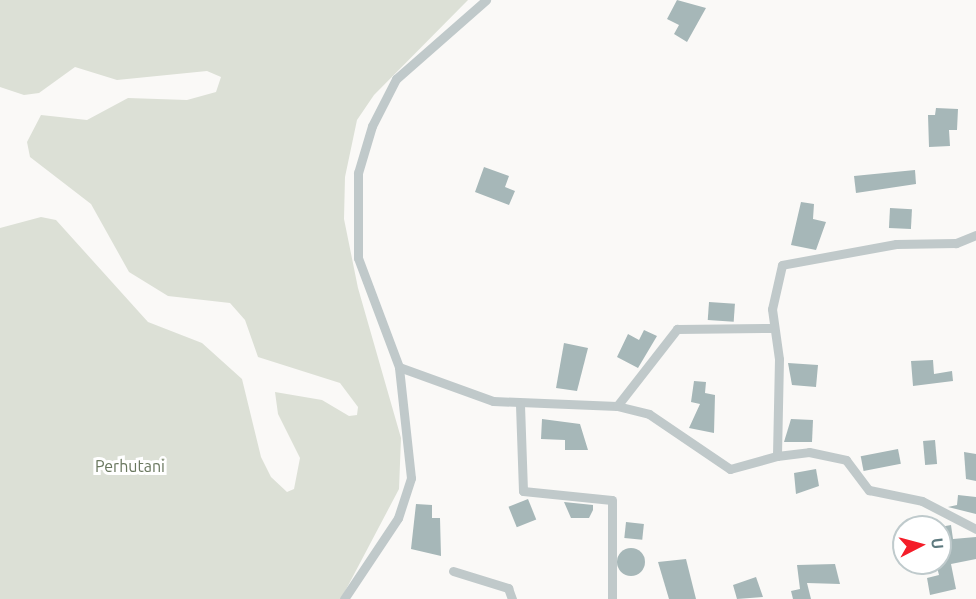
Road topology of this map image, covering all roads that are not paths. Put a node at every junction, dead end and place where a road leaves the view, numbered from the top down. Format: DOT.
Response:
graph roads {
  1 [pos="486,0"];
  2 [pos="976,235"];
  3 [pos="774,328"];
  4 [pos="399,367"];
  5 [pos="520,405"];
  6 [pos="617,406"];
  7 [pos="777,456"];
  8 [pos="976,528"];
  9 [pos="453,571"];
  10 [pos="344,599"];
  11 [pos="512,599"];
  12 [pos="612,599"];
  1 -- 4 [label="street"];
  2 -- 3 [label="street"];
  3 -- 6 [label="street"];
  3 -- 7 [label="street"];
  4 -- 5 [label="street"];
  4 -- 10 [label="street"];
  5 -- 6 [label="street"];
  5 -- 12 [label="street"];
  6 -- 7 [label="street"];
  7 -- 8 [label="street"];
  9 -- 11 [label="street"];
}
